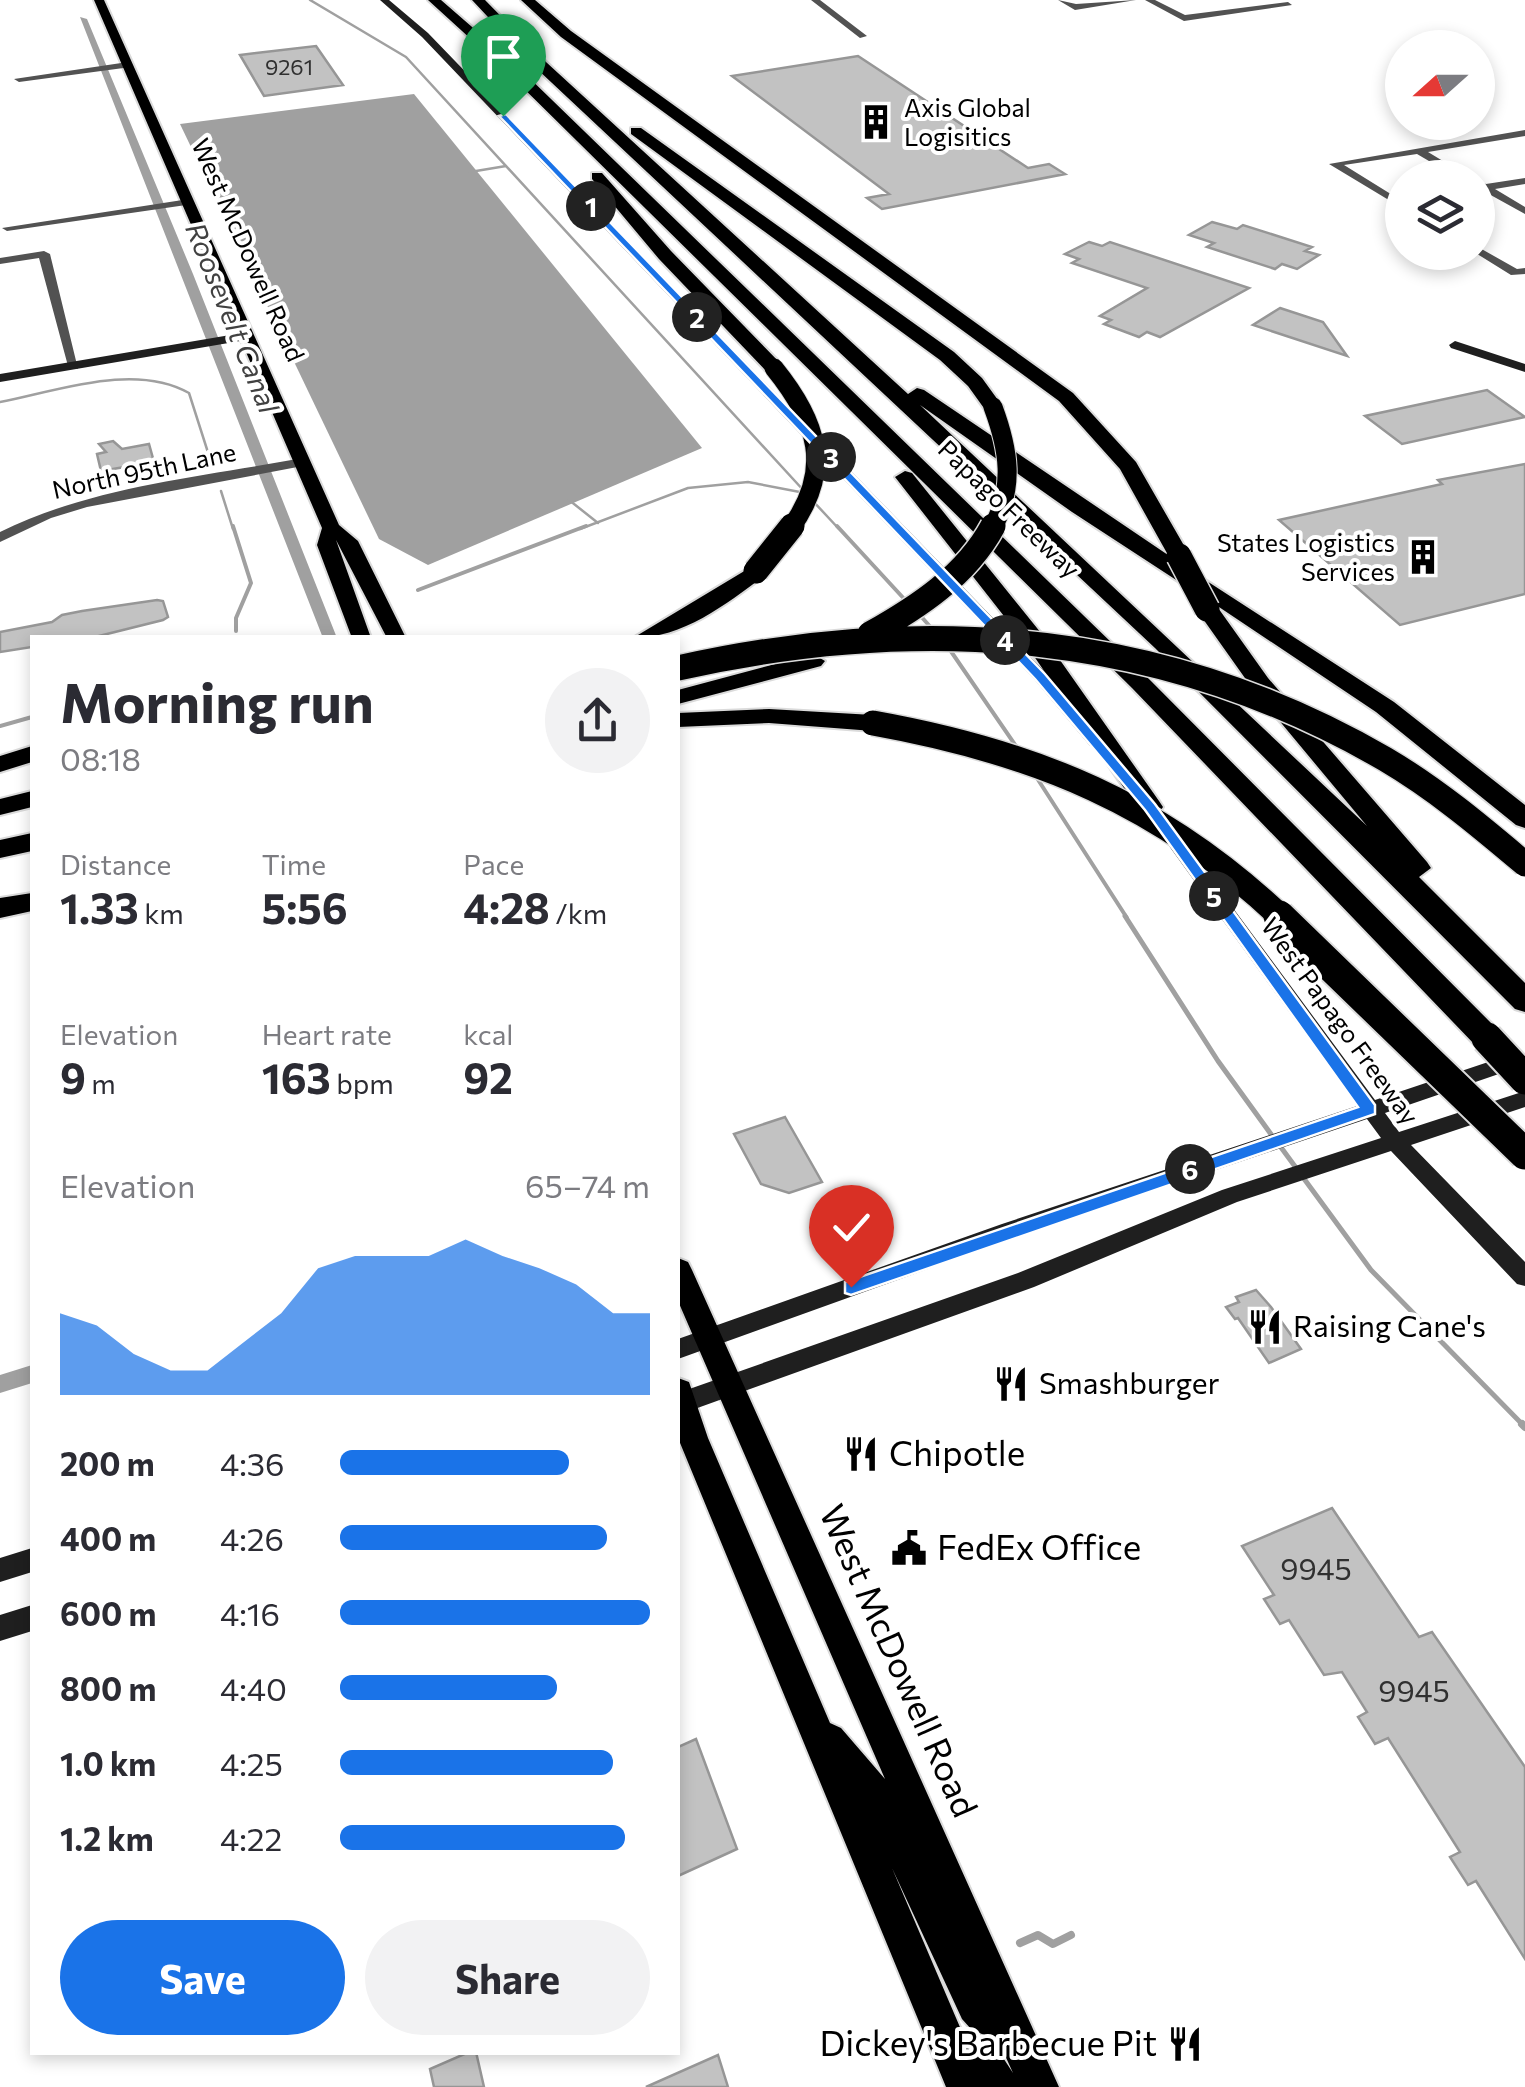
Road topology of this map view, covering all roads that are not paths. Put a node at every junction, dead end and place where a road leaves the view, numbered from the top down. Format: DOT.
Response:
graph roads {
  1 [pos="100,0"];
  2 [pos="384,0"];
  3 [pos="434,0"];
  4 [pos="478,0"];
  5 [pos="527,0"];
  6 [pos="815,0"];
  7 [pos="1062,0"];
  8 [pos="1132,0"];
  9 [pos="1148,0"];
  10 [pos="1288,5"];
  11 [pos="513,34"];
  12 [pos="864,36"];
  13 [pos="476,40"];
  14 [pos="128,65"];
  15 [pos="20,78"];
  16 [pos="1525,133"];
  17 [pos="1418,150"];
  18 [pos="1435,160"];
  19 [pos="1525,181"];
  20 [pos="1495,184"];
  21 [pos="1495,194"];
  22 [pos="1385,195"];
  23 [pos="189,202"];
  24 [pos="1525,211"];
  25 [pos="7,228"];
  26 [pos="1495,259"];
  27 [pos="0,261"];
  28 [pos="1520,272"];
  29 [pos="248,336"];
  30 [pos="1455,345"];
  31 [pos="847,349"];
  32 [pos="74,366"];
  33 [pos="1525,368"];
  34 [pos="0,378"];
  35 [pos="904,452"];
  36 [pos="302,462"];
  37 [pos="331,528"];
  38 [pos="0,538"];
  39 [pos="361,635"];
  40 [pos="395,635"];
  41 [pos="650,635"];
  42 [pos="680,668"];
  43 [pos="680,697"];
  44 [pos="680,720"];
  45 [pos="30,755"];
  46 [pos="0,764"];
  47 [pos="30,800"];
  48 [pos="0,807"];
  49 [pos="1150,807"];
  50 [pos="30,812"];
  51 [pos="0,819"];
  52 [pos="1525,819"];
  53 [pos="30,842"];
  54 [pos="0,850"];
  55 [pos="1525,864"];
  56 [pos="30,902"];
  57 [pos="0,908"];
  58 [pos="1445,919"];
  59 [pos="1525,1001"];
  60 [pos="1525,1058"];
  61 [pos="1525,1079"];
  62 [pos="1525,1100"];
  63 [pos="1369,1110"];
  64 [pos="1394,1142"];
  65 [pos="1525,1154"];
  66 [pos="680,1275"];
  67 [pos="1525,1277"];
  68 [pos="708,1338"];
  69 [pos="680,1348"];
  70 [pos="729,1386"];
  71 [pos="680,1399"];
  72 [pos="680,1402"];
  73 [pos="30,1561"];
  74 [pos="0,1570"];
  75 [pos="30,1619"];
  76 [pos="0,1628"];
  77 [pos="813,1720"];
  78 [pos="1013,2028"];
  79 [pos="961,2076"];
  80 [pos="999,2087"];
  81 [pos="1039,2087"];
  1 -- 14 [label="main road, West McDowell Road"];
  2 -- 49 [label="main road, West Papago Freeway"];
  3 -- 13 [label="highway, Papago Freeway"];
  4 -- 11 [label="highway, Papago Freeway"];
  5 -- 58 [label="highway, bridge"];
  6 -- 12 [label="street"];
  7 -- 8 [label="street"];
  9 -- 10 [label="street"];
  11 -- 31 [label="highway, Papago Freeway"];
  11 -- 43 [label="highway, bridge"];
  13 -- 35 [label="highway, Papago Freeway"];
  13 -- 41 [label="highway, bridge"];
  14 -- 15 [label="street"];
  14 -- 23 [label="main road, West McDowell Road"];
  16 -- 17 [label="street"];
  17 -- 18 [label="street"];
  17 -- 22 [label="street"];
  19 -- 20 [label="street"];
  21 -- 24 [label="street"];
  23 -- 25 [label="street"];
  23 -- 29 [label="main road, West McDowell Road"];
  26 -- 28 [label="street"];
  27 -- 32 [label="street"];
  29 -- 32 [label="main road"];
  29 -- 36 [label="main road, West McDowell Road"];
  30 -- 33 [label="main road"];
  31 -- 52 [label="highway"];
  31 -- 58 [label="highway, Papago Freeway"];
  32 -- 34 [label="main road"];
  35 -- 49 [label="highway"];
  35 -- 61 [label="highway, Papago Freeway, bridge"];
  36 -- 37 [label="main road, West McDowell Road"];
  36 -- 38 [label="street, North 95th Lane"];
  37 -- 39 [label="main road, West McDowell Road"];
  37 -- 40 [label="main road, West McDowell Road"];
  42 -- 55 [label="highway, bridge"];
  44 -- 65 [label="highway, bridge"];
  45 -- 46 [label="highway"];
  47 -- 48 [label="highway"];
  49 -- 63 [label="main road, West Papago Freeway"];
  50 -- 51 [label="highway"];
  53 -- 54 [label="highway"];
  56 -- 57 [label="highway"];
  58 -- 59 [label="highway, Papago Freeway"];
  60 -- 63 [label="main road"];
  62 -- 64 [label="main road"];
  63 -- 64 [label="main road, West Papago Freeway"];
  63 -- 68 [label="main road"];
  64 -- 67 [label="main road, West Papago Freeway"];
  64 -- 70 [label="main road"];
  66 -- 68 [label="main road, West McDowell Road"];
  68 -- 69 [label="main road"];
  68 -- 70 [label="main road, West McDowell Road"];
  70 -- 71 [label="main road"];
  70 -- 78 [label="main road, West McDowell Road"];
  72 -- 77 [label="main road"];
  73 -- 74 [label="main road"];
  75 -- 76 [label="main road"];
  77 -- 78 [label="main road"];
  77 -- 79 [label="main road"];
  78 -- 81 [label="main road, West McDowell Road"];
  79 -- 80 [label="main road"];
}
